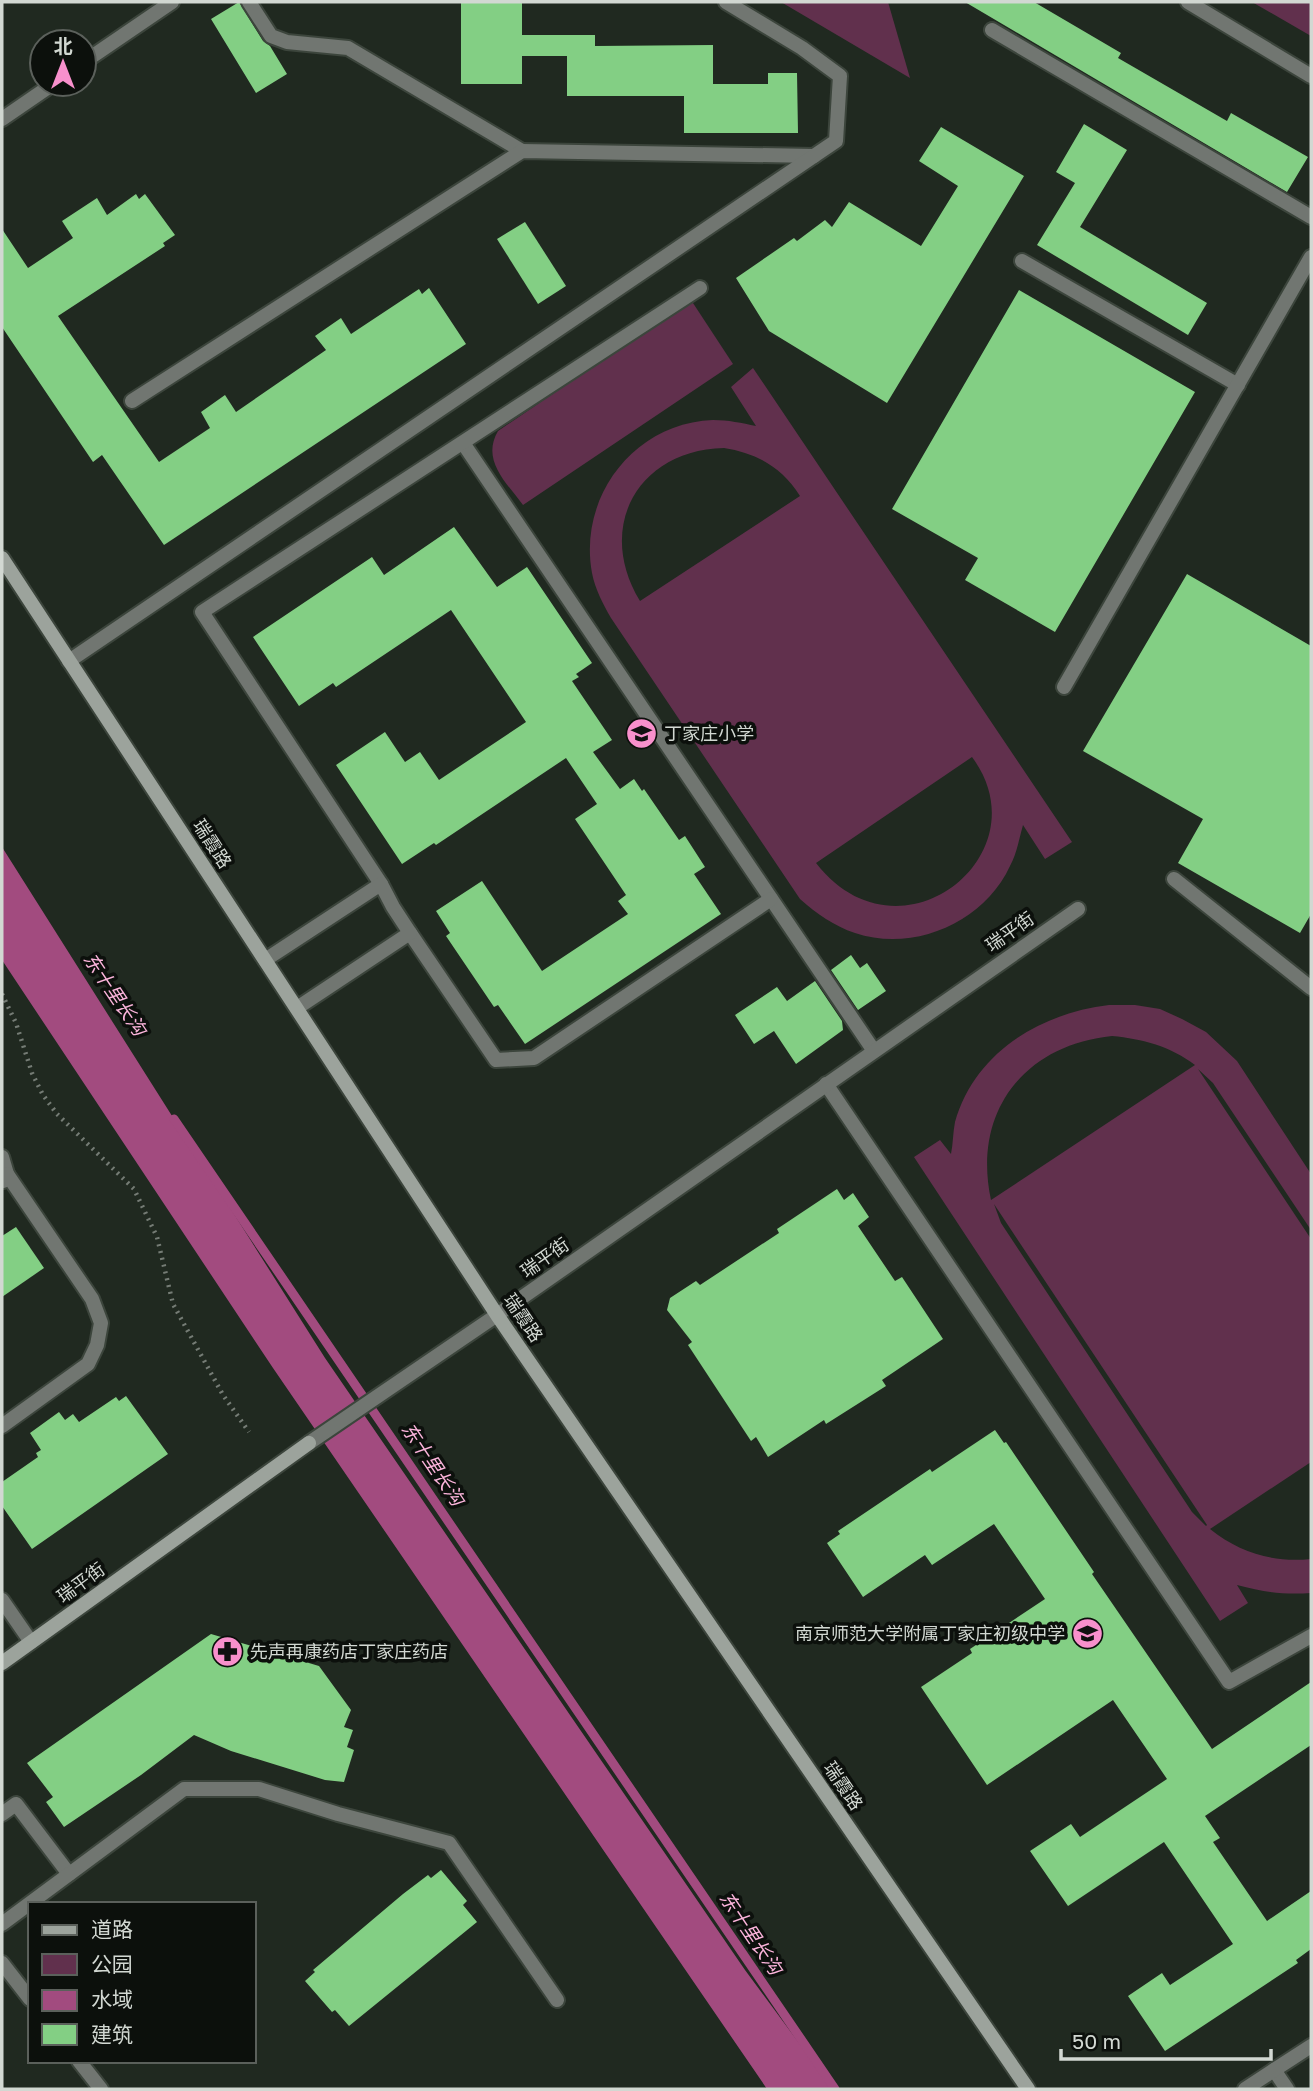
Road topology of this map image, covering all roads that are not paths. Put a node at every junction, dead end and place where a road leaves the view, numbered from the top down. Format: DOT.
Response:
graph roads {
  1 [pos="172,2"];
  2 [pos="249,2"];
  3 [pos="726,2"];
  4 [pos="1188,2"];
  5 [pos="992,30"];
  6 [pos="98,52"];
  7 [pos="1311,76"];
  8 [pos="32,98"];
  9 [pos="2,119"];
  10 [pos="522,151"];
  11 [pos="814,156"];
  12 [pos="1311,217"];
  13 [pos="1311,260"];
  14 [pos="1022,261"];
  15 [pos="700,288"];
  16 [pos="1238,385"];
  17 [pos="132,401"];
  18 [pos="463,443"];
  19 [pos="2,558"];
  20 [pos="69,661"];
  21 [pos="1065,687"];
  22 [pos="1174,879"];
  23 [pos="381,884"];
  24 [pos="771,899"];
  25 [pos="1077,909"];
  26 [pos="410,933"];
  27 [pos="265,960"];
  28 [pos="1311,988"];
  29 [pos="297,1008"];
  30 [pos="874,1051"];
  31 [pos="826,1084"];
  32 [pos="2,1157"];
  33 [pos="5,1178"];
  34 [pos="497,1315"];
  35 [pos="2,1426"];
  36 [pos="2,1600"];
  37 [pos="1311,1636"];
  38 [pos="31,1642"];
  39 [pos="2,1663"];
  40 [pos="2,1814"];
  41 [pos="69,1874"];
  42 [pos="31,1902"];
  43 [pos="28,1905"];
  44 [pos="2,1924"];
  45 [pos="2,1963"];
  46 [pos="28,1996"];
  47 [pos="557,2000"];
  48 [pos="1311,2046"];
  49 [pos="81,2063"];
  50 [pos="1274,2070"];
  51 [pos="101,2089"];
  52 [pos="1028,2089"];
  53 [pos="1245,2089"];
  54 [pos="1287,2089"];
  1 -- 6 [label="street"];
  2 -- 10 [label="street"];
  3 -- 11 [label="street"];
  4 -- 7 [label="street"];
  5 -- 12 [label="street"];
  8 -- 9 [label="street"];
  10 -- 11 [label="street"];
  10 -- 17 [label="street"];
  11 -- 20 [label="street"];
  13 -- 16 [label="street"];
  14 -- 16 [label="street"];
  15 -- 18 [label="street"];
  16 -- 21 [label="street"];
  18 -- 23 [label="street"];
  18 -- 24 [label="street"];
  19 -- 20 [label="street, 瑞霞路"];
  20 -- 27 [label="street, 瑞霞路"];
  22 -- 28 [label="street"];
  23 -- 26 [label="street"];
  23 -- 27 [label="street"];
  24 -- 26 [label="street"];
  24 -- 30 [label="street"];
  25 -- 30 [label="street, 瑞平街"];
  26 -- 29 [label="street"];
  27 -- 29 [label="street, 瑞霞路"];
  29 -- 34 [label="street, 瑞霞路"];
  30 -- 31 [label="street, 瑞平街"];
  31 -- 34 [label="street, 瑞平街"];
  31 -- 37 [label="street"];
  32 -- 33 [label="street"];
  33 -- 35 [label="street"];
  34 -- 38 [label="street, 瑞平街"];
  34 -- 52 [label="street, 瑞霞路"];
  36 -- 38 [label="street"];
  38 -- 39 [label="street, 瑞平街"];
  40 -- 41 [label="street"];
  41 -- 42 [label="street"];
  41 -- 47 [label="street"];
  43 -- 44 [label="street"];
  45 -- 46 [label="street"];
  48 -- 50 [label="street"];
  49 -- 51 [label="street"];
  50 -- 53 [label="street"];
  50 -- 54 [label="street"];
}
